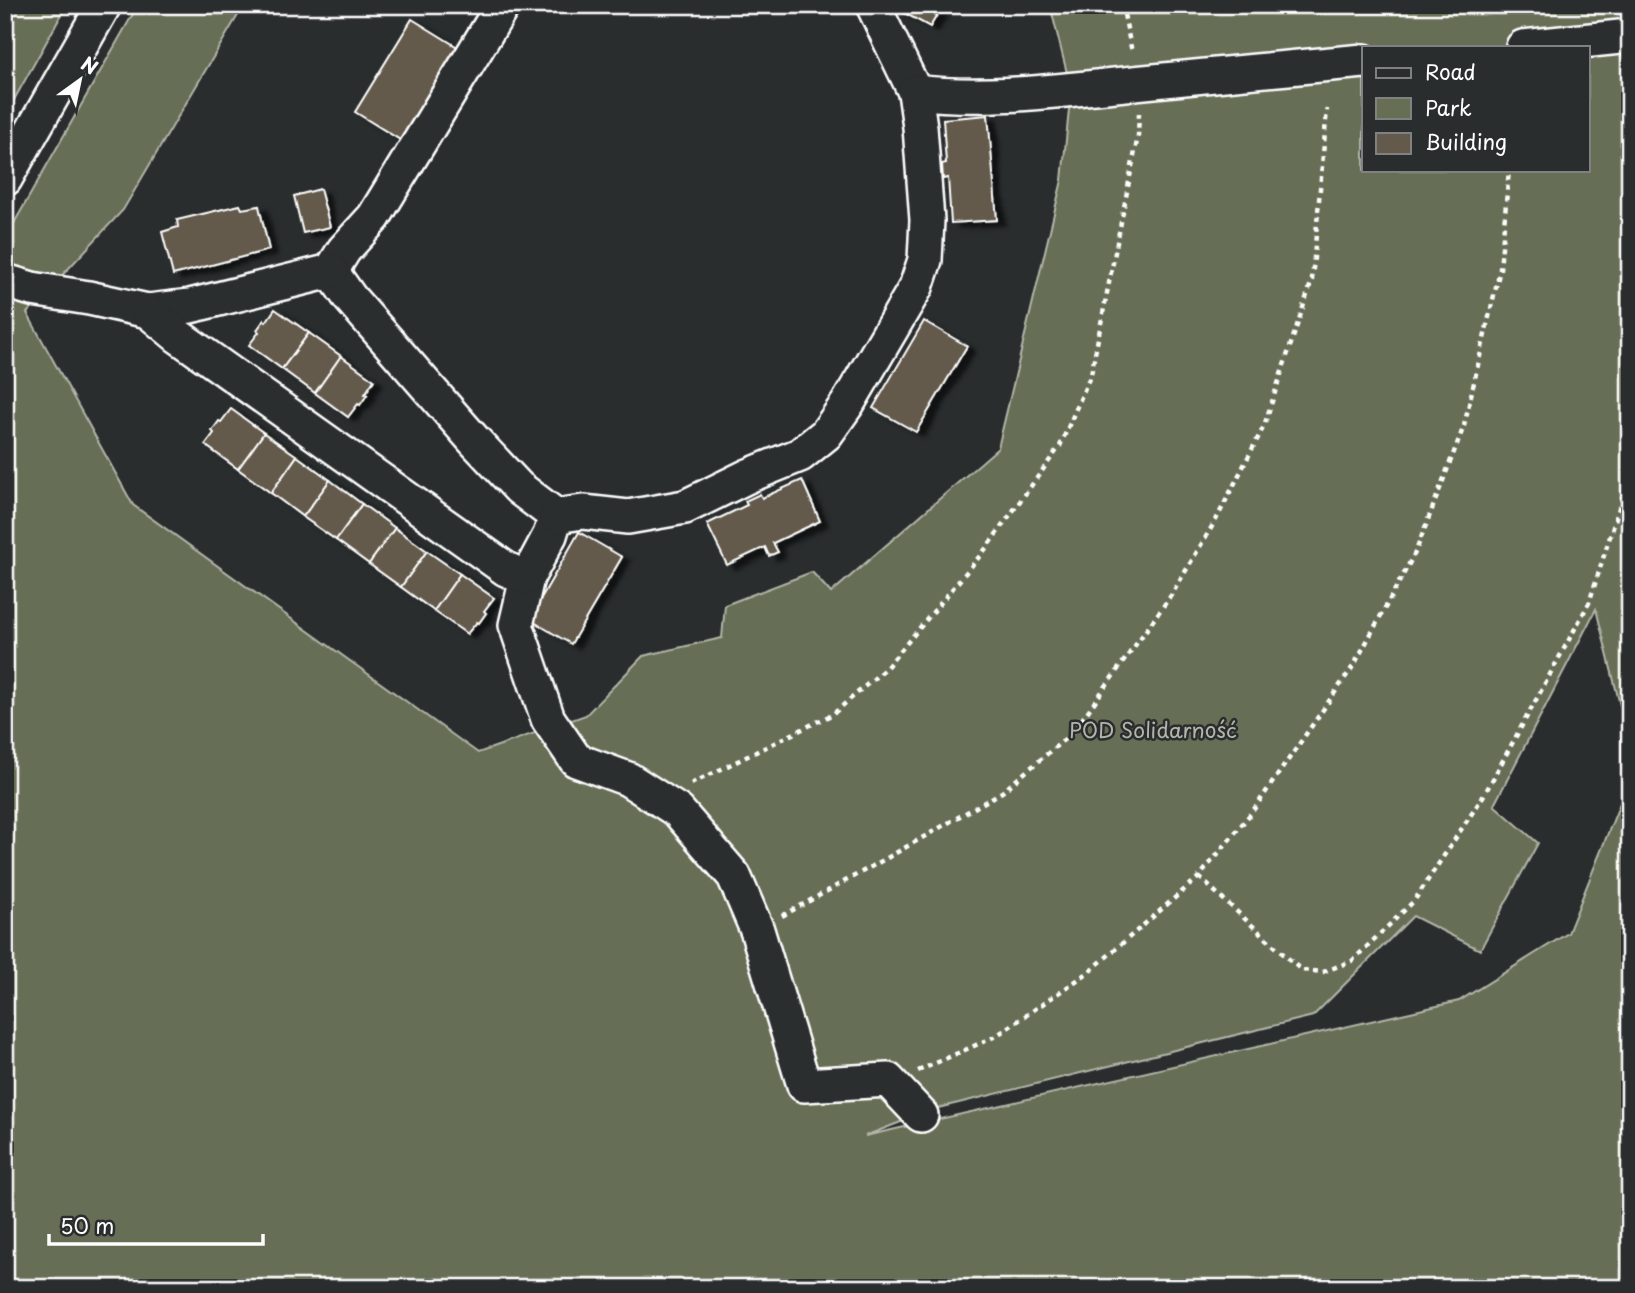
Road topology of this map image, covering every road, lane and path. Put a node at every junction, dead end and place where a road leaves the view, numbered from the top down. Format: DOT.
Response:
graph roads {
  1 [pos="104,5"];
  2 [pos="503,5"];
  3 [pos="873,5"];
  4 [pos="1122,5"];
  5 [pos="1630,36"];
  6 [pos="1533,46"];
  7 [pos="1362,61"];
  8 [pos="1139,82"];
  9 [pos="915,92"];
  10 [pos="1327,108"];
  11 [pos="1508,172"];
  12 [pos="5,179"];
  13 [pos="331,271"];
  14 [pos="5,281"];
  15 [pos="148,310"];
  16 [pos="1630,473"];
  17 [pos="556,516"];
  18 [pos="527,578"];
  19 [pos="663,801"];
  20 [pos="1199,877"];
  21 [pos="757,930"];
  22 [pos="888,1080"];
  23 [pos="921,1115"];
  1 -- 12 [label="street"];
  2 -- 13 [label="street"];
  3 -- 9 [label="street"];
  4 -- 8 [label="path"];
  5 -- 6 [label="street"];
  7 -- 8 [label="street"];
  8 -- 9 [label="street"];
  8 -- 19 [label="path"];
  9 -- 17 [label="street"];
  10 -- 21 [label="path"];
  11 -- 20 [label="path"];
  13 -- 15 [label="street"];
  13 -- 17 [label="street"];
  14 -- 15 [label="street"];
  15 -- 18 [label="street"];
  16 -- 20 [label="path"];
  17 -- 18 [label="street"];
  18 -- 19 [label="street"];
  19 -- 21 [label="street"];
  20 -- 22 [label="path"];
  21 -- 22 [label="street"];
  22 -- 23 [label="street"];
}
